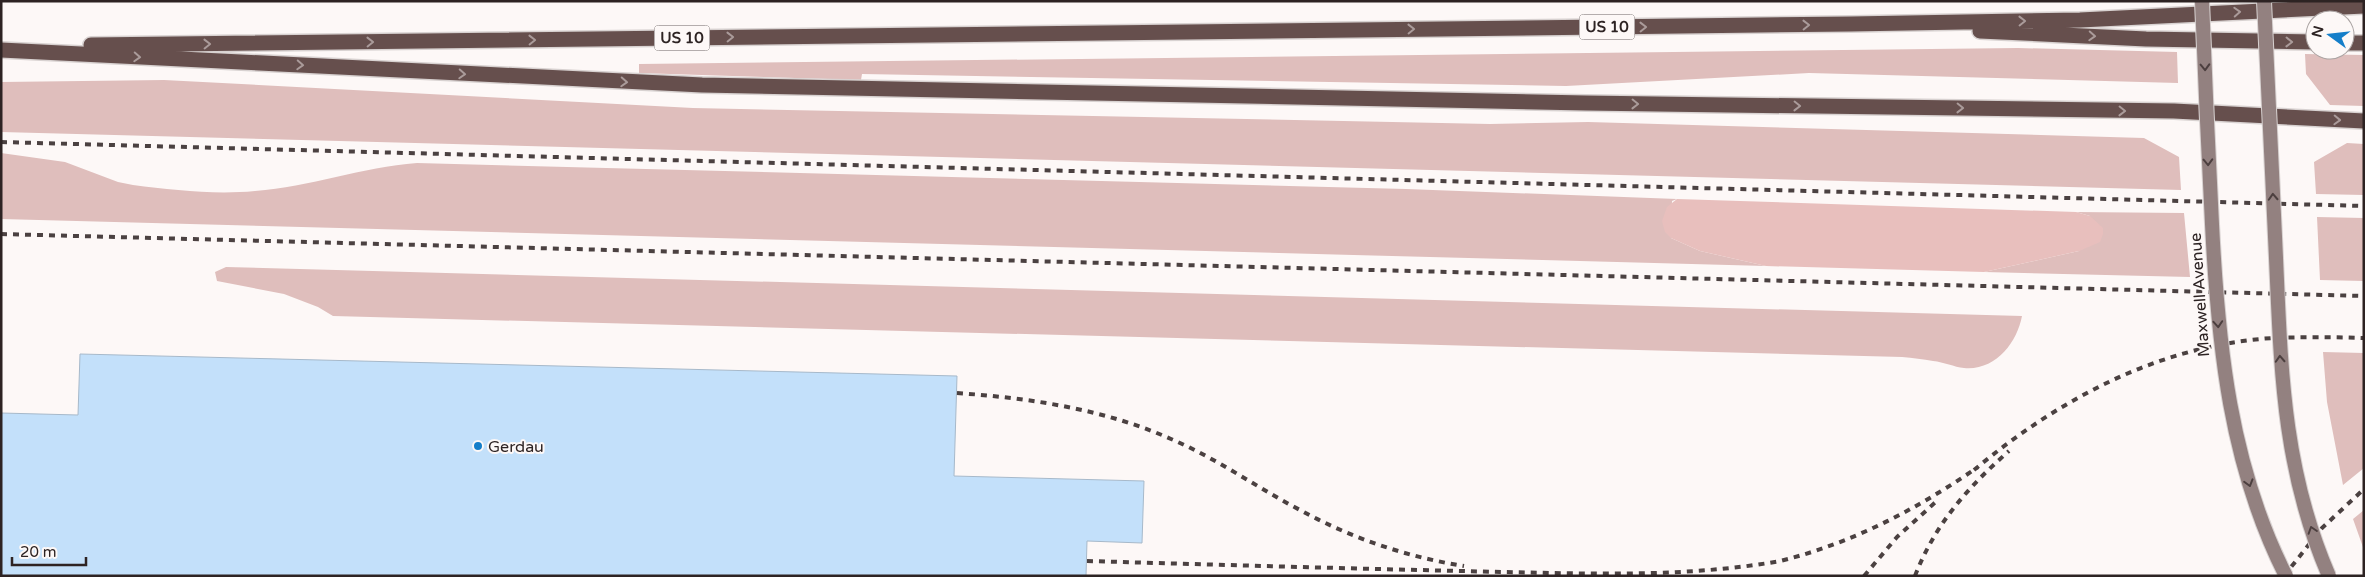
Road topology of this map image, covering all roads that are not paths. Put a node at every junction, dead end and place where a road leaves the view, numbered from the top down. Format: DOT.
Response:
graph roads {
  1 [pos="2202,1"];
  2 [pos="2264,1"];
  3 [pos="2364,6"];
  4 [pos="1851,24"];
  5 [pos="2305,42"];
  6 [pos="1,48"];
  7 [pos="2206,113"];
  8 [pos="2269,117"];
  9 [pos="2364,121"];
  10 [pos="2286,576"];
  11 [pos="2329,576"];
  1 -- 7 [label="main road, Maxwell Avenue, one-way, bridge"];
  2 -- 8 [label="main road, bridge"];
  4 -- 3 [label="highway, US 10, one-way"];
  4 -- 5 [label="highway, one-way"];
  6 -- 4 [label="highway, US 10, one-way"];
  6 -- 7 [label="highway, one-way"];
  7 -- 8 [label="highway"];
  7 -- 10 [label="main road, Maxwell Avenue, one-way, bridge"];
  8 -- 9 [label="highway, one-way"];
  11 -- 8 [label="main road, one-way, bridge"];
}
